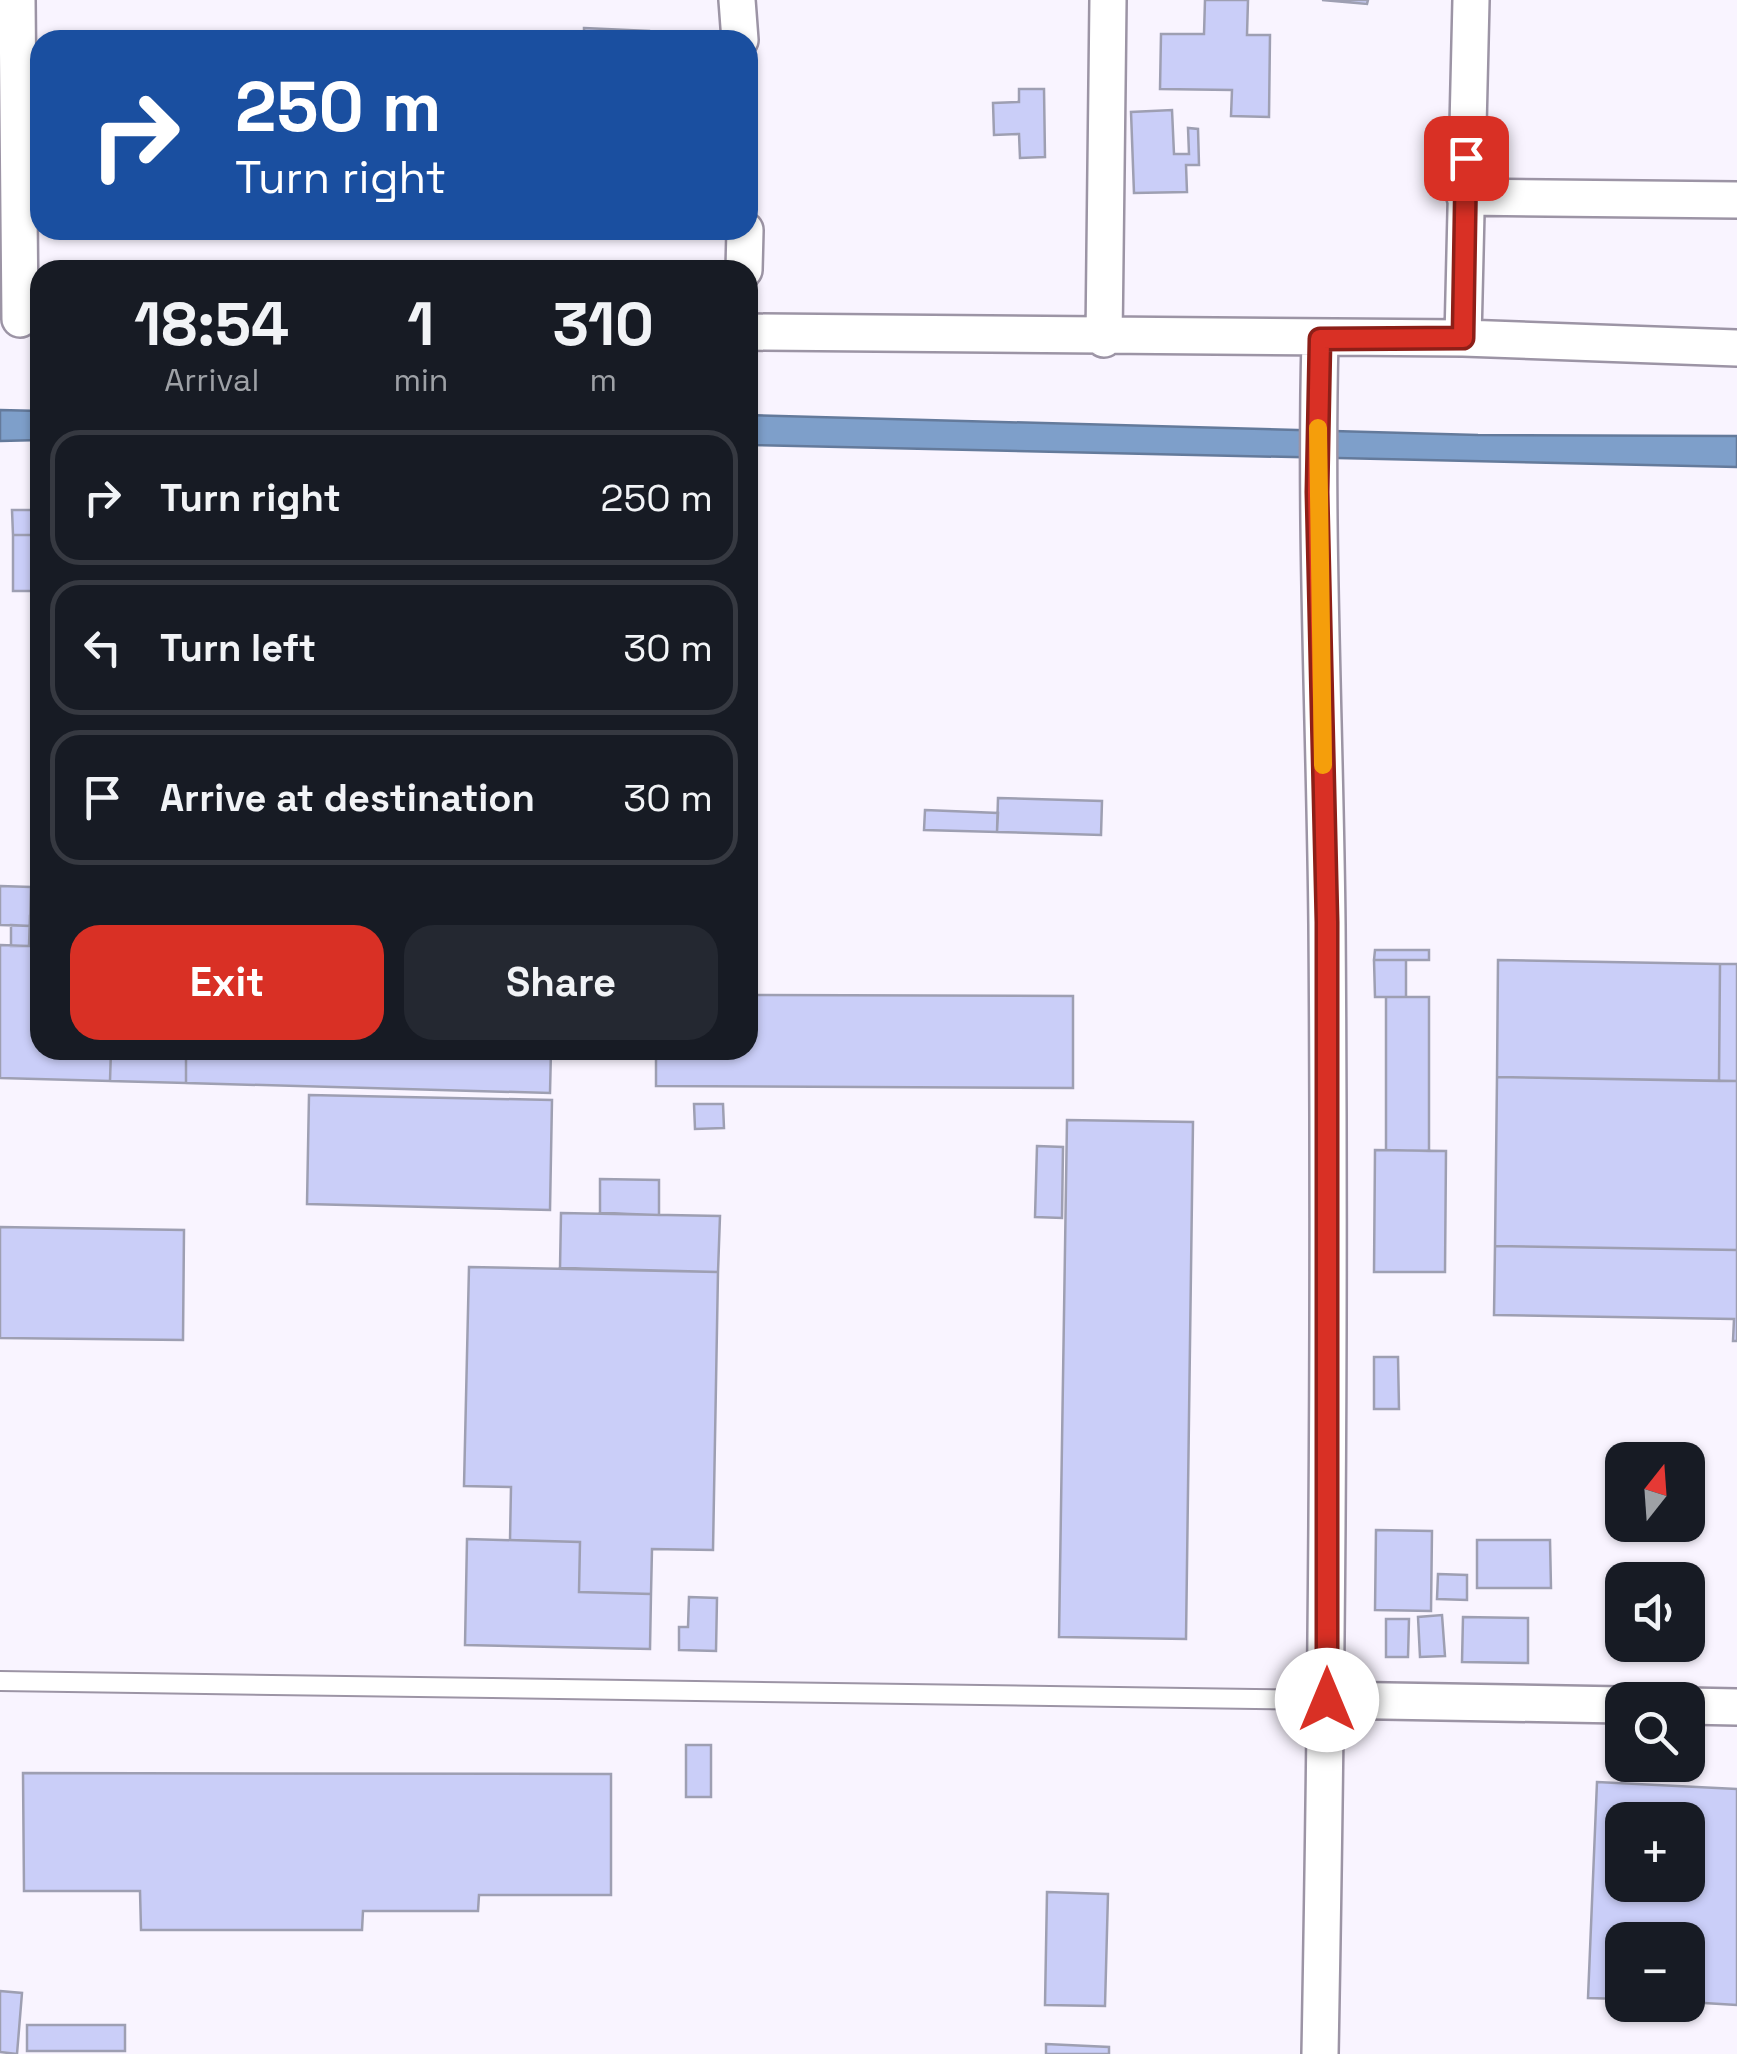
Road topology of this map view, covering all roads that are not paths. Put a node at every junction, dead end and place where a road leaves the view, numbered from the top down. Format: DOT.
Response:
graph roads {
  1 [pos="17,0"];
  2 [pos="737,0"];
  3 [pos="1108,0"];
  4 [pos="1471,0"];
  5 [pos="739,30"];
  6 [pos="1466,197"];
  7 [pos="1737,200"];
  8 [pos="20,319"];
  9 [pos="758,332"];
  10 [pos="1104,338"];
  11 [pos="1463,338"];
  12 [pos="1320,339"];
  13 [pos="1737,348"];
  14 [pos="0,1681"];
  15 [pos="1327,1700"];
  16 [pos="1605,1705"];
  17 [pos="1705,1706"];
  18 [pos="1737,1707"];
  19 [pos="1320,2054"];
  1 -- 8 [label="street"];
  2 -- 5 [label="street"];
  3 -- 10 [label="street"];
  4 -- 6 [label="street"];
  6 -- 7 [label="street"];
  6 -- 11 [label="street"];
  9 -- 10 [label="street"];
  10 -- 12 [label="street"];
  11 -- 12 [label="street"];
  11 -- 13 [label="street"];
  12 -- 15 [label="street"];
  14 -- 15 [label="lane"];
  15 -- 16 [label="street"];
  15 -- 19 [label="street"];
  17 -- 18 [label="street"];
}
